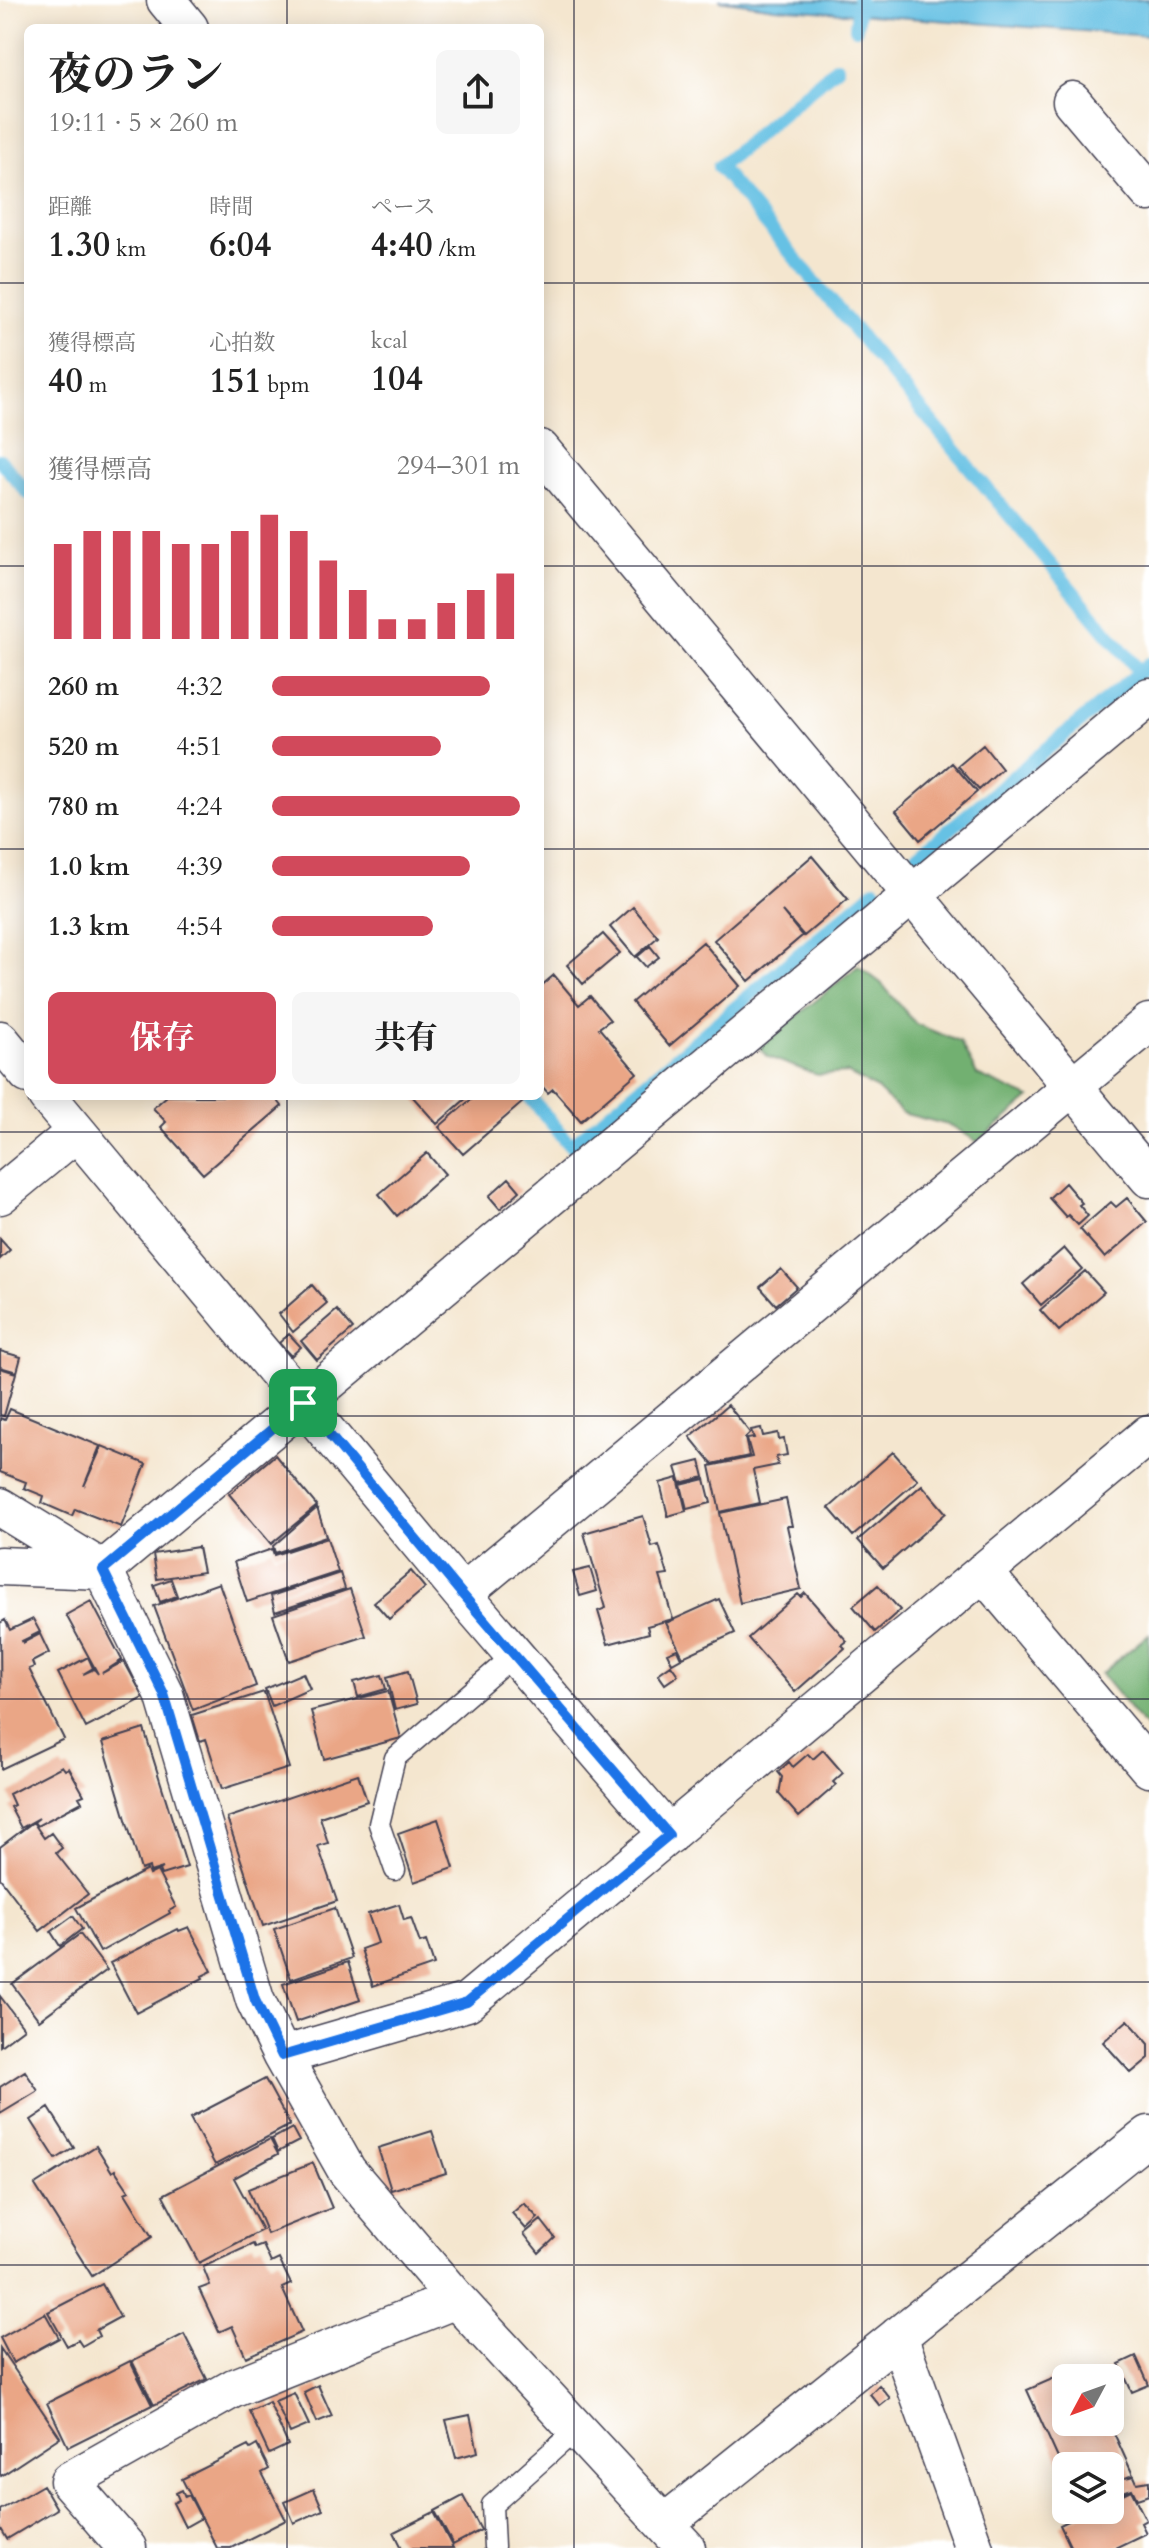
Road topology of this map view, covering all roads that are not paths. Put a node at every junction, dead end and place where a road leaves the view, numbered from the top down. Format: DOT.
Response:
graph roads {
  1 [pos="166,0"];
  2 [pos="186,24"];
  3 [pos="1072,101"];
  4 [pos="1149,192"];
  5 [pos="544,454"];
  6 [pos="1149,697"];
  7 [pos="912,895"];
  8 [pos="1149,1023"];
  9 [pos="0,1040"];
  10 [pos="24,1069"];
  11 [pos="1072,1087"];
  12 [pos="50,1100"];
  13 [pos="76,1132"];
  14 [pos="1149,1178"];
  15 [pos="0,1195"];
  16 [pos="303,1403"];
  17 [pos="1149,1434"];
  18 [pos="0,1507"];
  19 [pos="0,1566"];
  20 [pos="103,1570"];
  21 [pos="983,1572"];
  22 [pos="462,1594"];
  23 [pos="514,1655"];
  24 [pos="1149,1768"];
  25 [pos="669,1835"];
  26 [pos="395,1870"];
  27 [pos="282,2056"];
  28 [pos="1149,2135"];
  29 [pos="456,2299"];
  30 [pos="898,2336"];
  31 [pos="577,2429"];
  32 [pos="675,2536"];
  33 [pos="494,2547"];
  34 [pos="127,2548"];
  35 [pos="974,2548"];
  1 -- 2 [label="street"];
  3 -- 4 [label="street"];
  5 -- 7 [label="street"];
  6 -- 7 [label="street"];
  7 -- 11 [label="street"];
  7 -- 16 [label="street"];
  8 -- 11 [label="street"];
  9 -- 10 [label="street"];
  11 -- 14 [label="street"];
  11 -- 22 [label="street"];
  12 -- 13 [label="street"];
  13 -- 15 [label="street"];
  13 -- 16 [label="street"];
  16 -- 20 [label="street"];
  16 -- 22 [label="street"];
  17 -- 21 [label="street"];
  18 -- 20 [label="street"];
  19 -- 20 [label="street"];
  20 -- 27 [label="street"];
  21 -- 24 [label="street"];
  21 -- 25 [label="street"];
  22 -- 23 [label="street"];
  23 -- 25 [label="street"];
  23 -- 26 [label="lane"];
  25 -- 27 [label="street"];
  27 -- 29 [label="street"];
  28 -- 30 [label="street"];
  29 -- 31 [label="street"];
  29 -- 34 [label="street"];
  30 -- 32 [label="street"];
  30 -- 35 [label="street"];
  31 -- 32 [label="street"];
  31 -- 33 [label="lane"];
}
